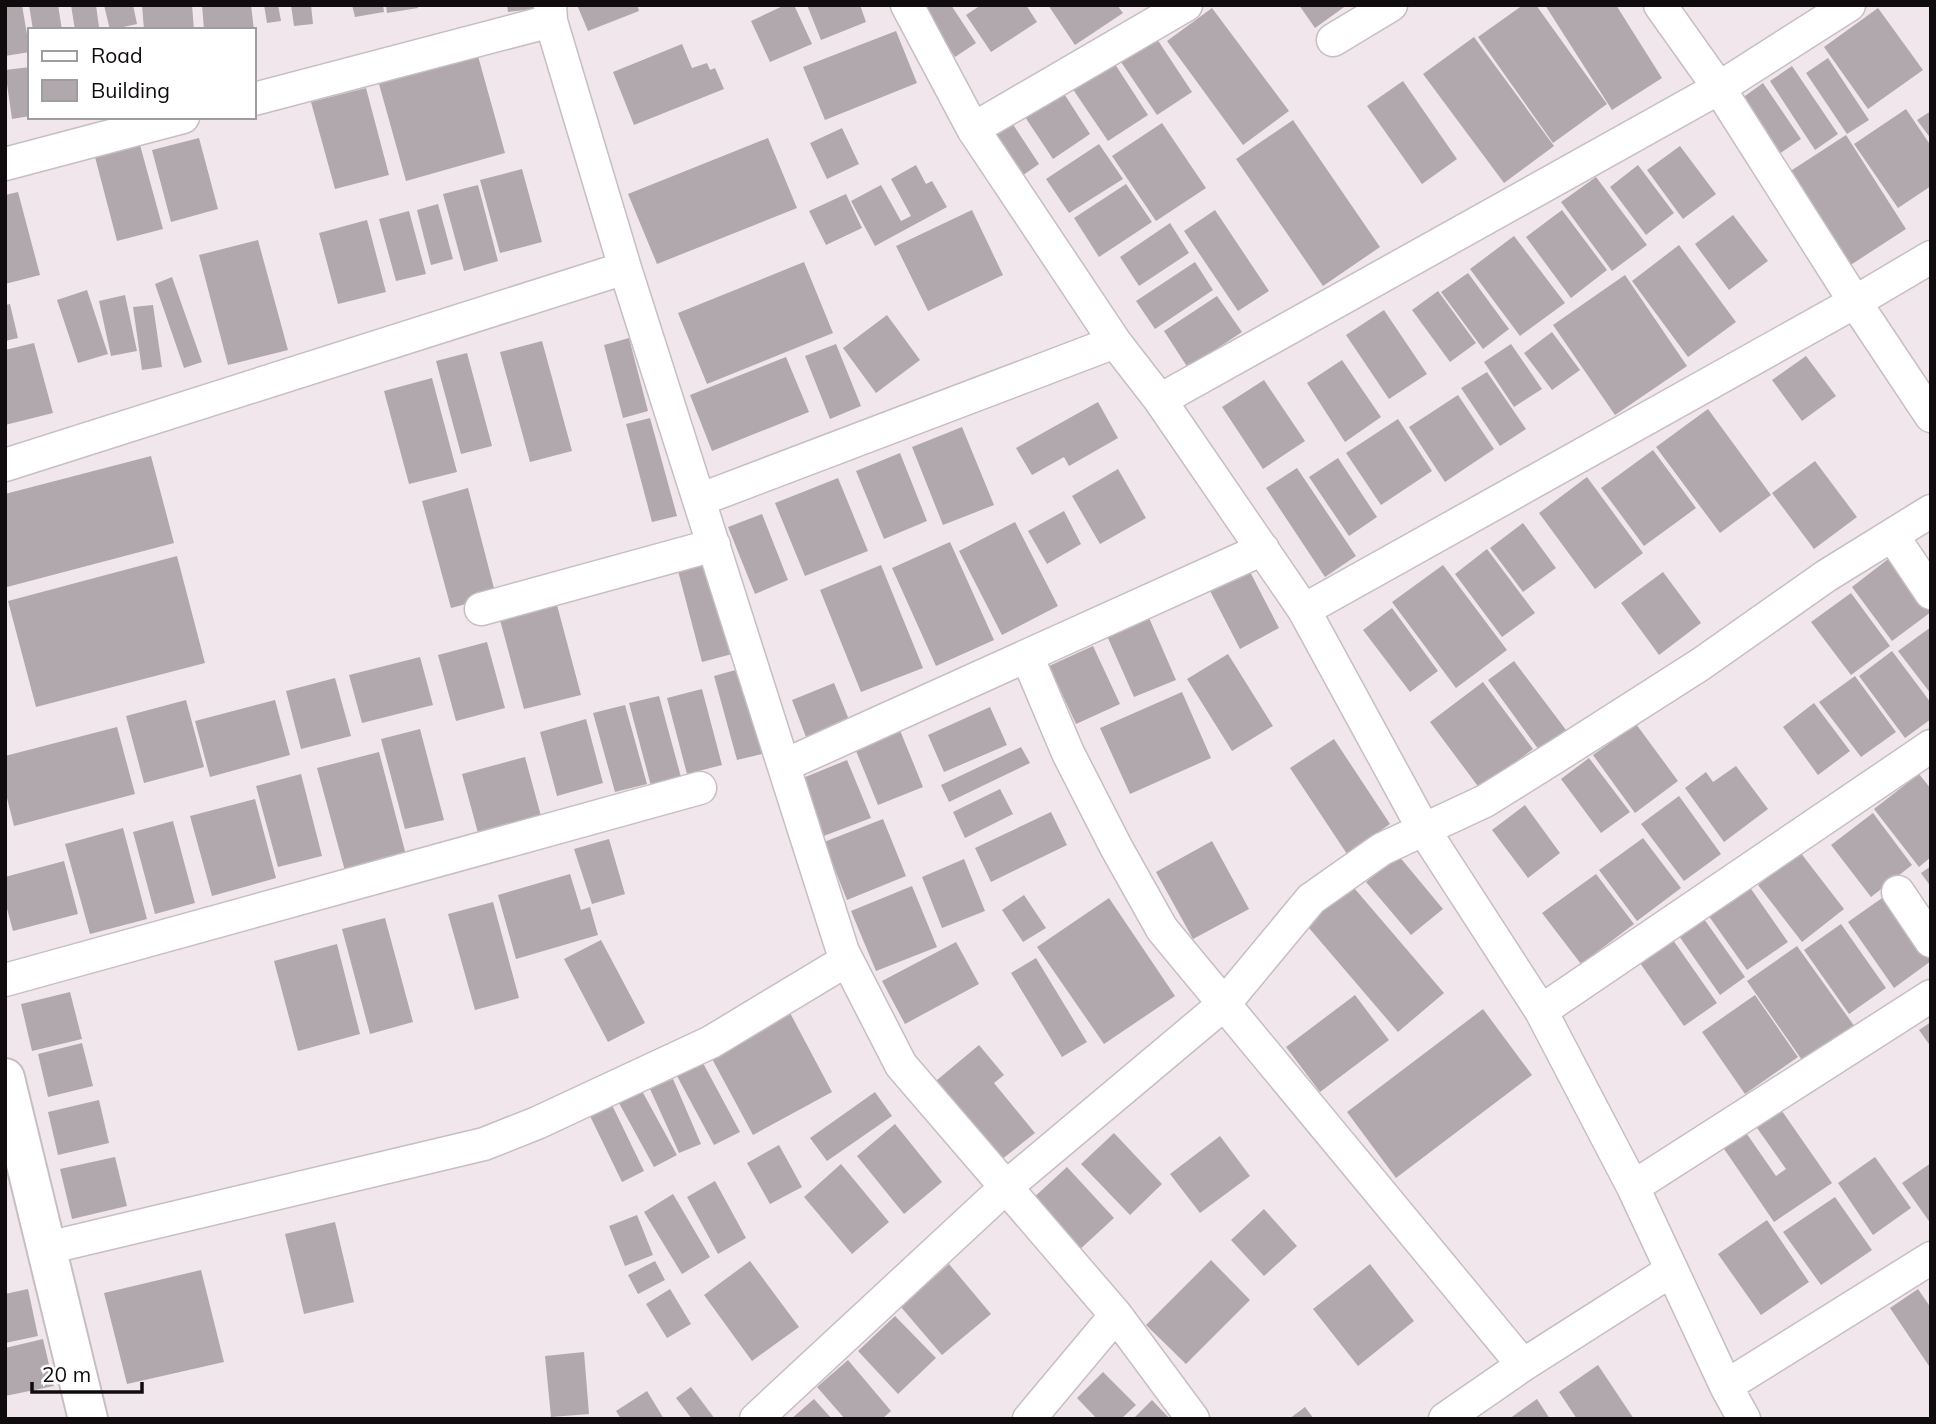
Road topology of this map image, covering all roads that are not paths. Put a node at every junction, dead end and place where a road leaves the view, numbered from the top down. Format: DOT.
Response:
graph roads {
  1 [pos="907,5"];
  2 [pos="1186,5"];
  3 [pos="1391,5"];
  4 [pos="1660,5"];
  5 [pos="1849,5"];
  6 [pos="550,13"];
  7 [pos="1333,40"];
  8 [pos="1719,88"];
  9 [pos="256,98"];
  10 [pos="175,119"];
  11 [pos="973,129"];
  12 [pos="5,164"];
  13 [pos="1931,257"];
  14 [pos="625,268"];
  15 [pos="1855,302"];
  16 [pos="1115,342"];
  17 [pos="1160,400"];
  18 [pos="1931,416"];
  19 [pos="5,464"];
  20 [pos="699,500"];
  21 [pos="1931,511"];
  22 [pos="1892,535"];
  23 [pos="714,545"];
  24 [pos="1263,549"];
  25 [pos="1931,593"];
  26 [pos="481,610"];
  27 [pos="1304,610"];
  28 [pos="1027,656"];
  29 [pos="1931,746"];
  30 [pos="785,765"];
  31 [pos="700,788"];
  32 [pos="1424,830"];
  33 [pos="1898,892"];
  34 [pos="1931,941"];
  35 [pos="847,960"];
  36 [pos="5,981"];
  37 [pos="1931,996"];
  38 [pos="1224,1004"];
  39 [pos="1541,1012"];
  40 [pos="5,1078"];
  41 [pos="1006,1187"];
  42 [pos="1633,1187"];
  43 [pos="47,1248"];
  44 [pos="1931,1258"];
  45 [pos="1672,1270"];
  46 [pos="1116,1315"];
  47 [pos="1523,1366"];
  48 [pos="1727,1386"];
  49 [pos="88,1419"];
  50 [pos="756,1419"];
  51 [pos="1030,1419"];
  52 [pos="1194,1419"];
  53 [pos="1445,1419"];
  54 [pos="1744,1419"];
  1 -- 11 [label="street"];
  2 -- 11 [label="street"];
  3 -- 7 [label="street"];
  4 -- 8 [label="street"];
  5 -- 8 [label="street"];
  6 -- 9 [label="street"];
  6 -- 14 [label="street"];
  8 -- 15 [label="street"];
  8 -- 17 [label="street"];
  10 -- 12 [label="street"];
  11 -- 16 [label="street"];
  13 -- 15 [label="street"];
  14 -- 19 [label="street"];
  14 -- 20 [label="street"];
  15 -- 18 [label="street"];
  15 -- 27 [label="street"];
  16 -- 17 [label="street"];
  16 -- 20 [label="street"];
  17 -- 24 [label="street"];
  20 -- 23 [label="street"];
  21 -- 22 [label="street"];
  22 -- 25 [label="street"];
  22 -- 32 [label="street"];
  23 -- 26 [label="street"];
  23 -- 30 [label="street"];
  24 -- 27 [label="street"];
  24 -- 28 [label="street"];
  27 -- 32 [label="street"];
  28 -- 30 [label="street"];
  28 -- 38 [label="street"];
  29 -- 39 [label="street"];
  30 -- 35 [label="street"];
  31 -- 36 [label="street"];
  32 -- 38 [label="street"];
  32 -- 39 [label="street"];
  33 -- 34 [label="street"];
  35 -- 41 [label="street"];
  35 -- 43 [label="street"];
  37 -- 42 [label="street"];
  38 -- 41 [label="street"];
  38 -- 47 [label="street"];
  39 -- 42 [label="street"];
  40 -- 43 [label="street"];
  41 -- 46 [label="street"];
  41 -- 50 [label="street"];
  42 -- 45 [label="street"];
  43 -- 49 [label="street"];
  44 -- 48 [label="street"];
  45 -- 47 [label="street"];
  45 -- 48 [label="street"];
  46 -- 51 [label="street"];
  46 -- 52 [label="street"];
  47 -- 53 [label="street"];
  48 -- 54 [label="street"];
}
